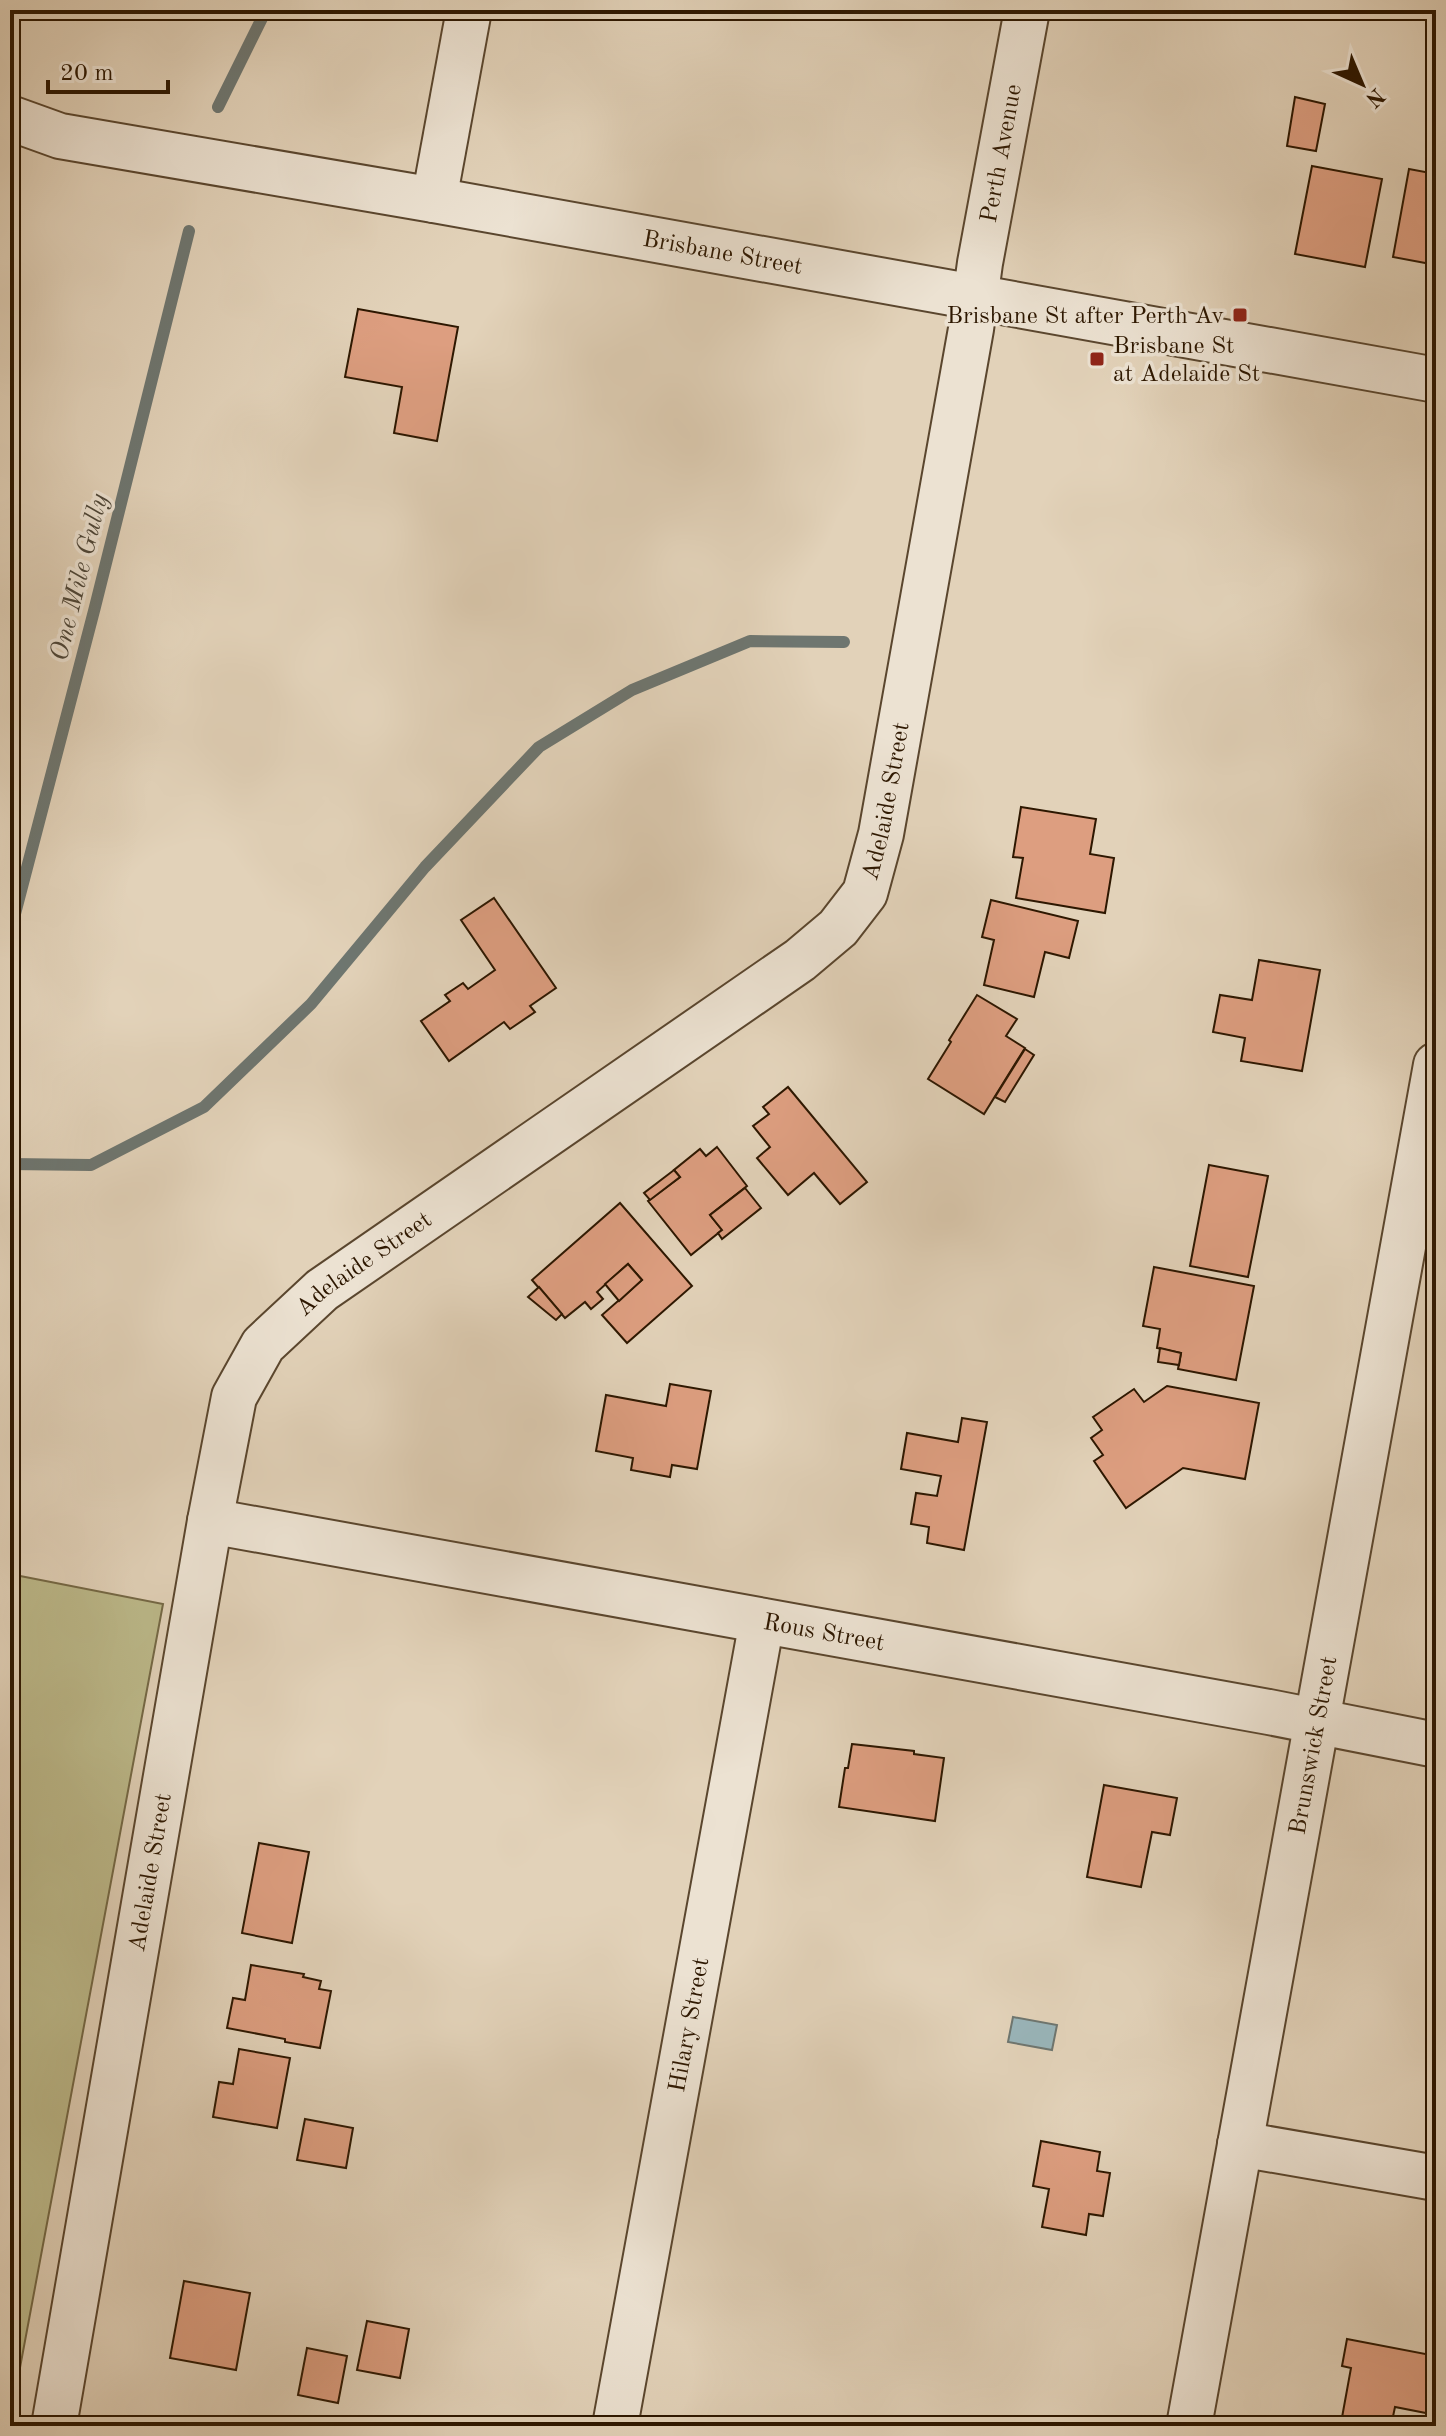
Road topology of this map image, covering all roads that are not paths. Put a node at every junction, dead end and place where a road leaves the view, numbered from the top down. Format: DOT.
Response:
graph roads {
  1 [pos="469,10"];
  2 [pos="1027,10"];
  3 [pos="10,118"];
  4 [pos="434,200"];
  5 [pos="976,296"];
  6 [pos="1436,380"];
  7 [pos="1436,1069"];
  8 [pos="210,1521"];
  9 [pos="762,1621"];
  10 [pos="1317,1721"];
  11 [pos="1436,1745"];
  12 [pos="1240,2144"];
  13 [pos="1436,2178"];
  14 [pos="54,2426"];
  15 [pos="615,2426"];
  16 [pos="1189,2426"];
  1 -- 4 [label="street"];
  2 -- 5 [label="street, Perth Avenue"];
  3 -- 4 [label="street, Brisbane Street"];
  4 -- 5 [label="street, Brisbane Street"];
  5 -- 6 [label="street, Brisbane Street"];
  5 -- 8 [label="street, Adelaide Street"];
  7 -- 10 [label="street, Brunswick Street"];
  8 -- 9 [label="street, Rous Street"];
  8 -- 14 [label="street, Adelaide Street"];
  9 -- 10 [label="street, Rous Street"];
  9 -- 15 [label="street, Hilary Street"];
  10 -- 11 [label="street, Rous Street"];
  10 -- 12 [label="street, Brunswick Street"];
  12 -- 13 [label="street"];
  12 -- 16 [label="street, Brunswick Street"];
}
